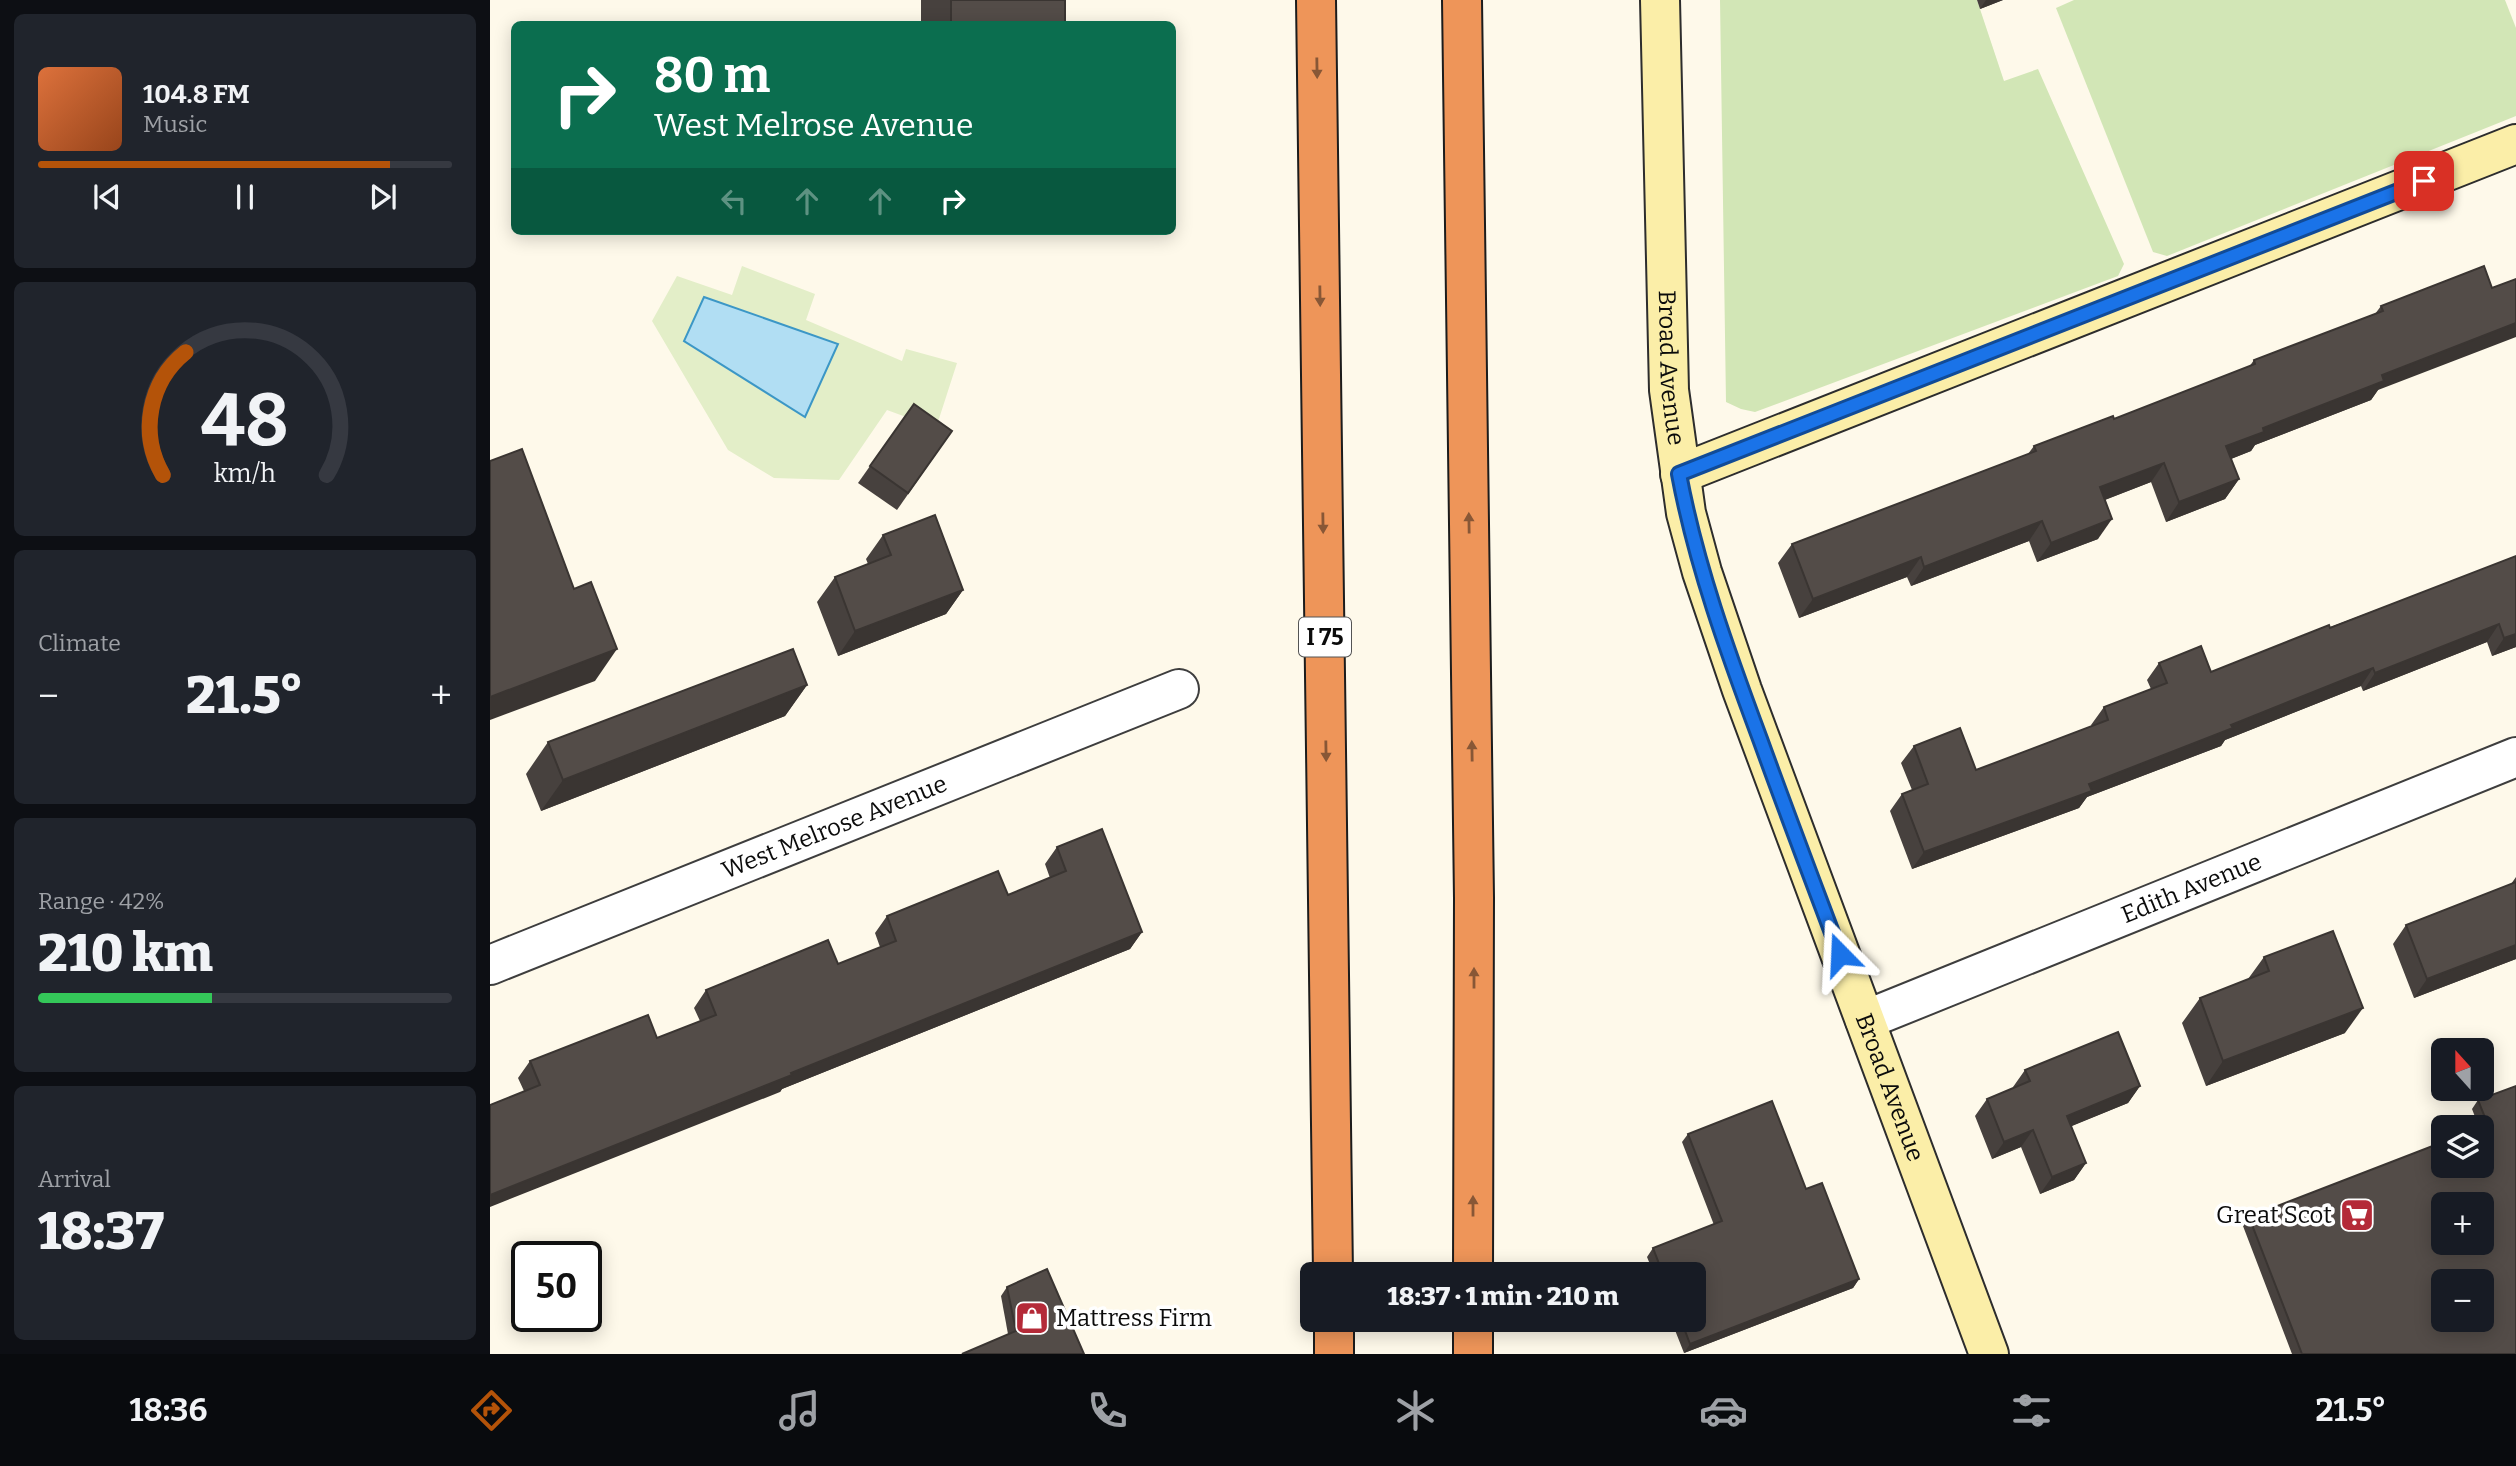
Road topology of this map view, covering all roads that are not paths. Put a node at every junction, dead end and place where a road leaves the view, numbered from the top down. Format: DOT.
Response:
graph roads {
  1 [pos="1317,0"];
  2 [pos="1462,0"];
  3 [pos="1660,0"];
  4 [pos="2516,144"];
  5 [pos="1679,474"];
  6 [pos="1179,689"];
  7 [pos="2516,757"];
  8 [pos="490,965"];
  9 [pos="1865,1020"];
  10 [pos="1333,1262"];
  11 [pos="1473,1262"];
  12 [pos="1334,1332"];
  13 [pos="1473,1332"];
  14 [pos="1334,1354"];
  15 [pos="1473,1354"];
  16 [pos="1990,1354"];
  1 -- 10 [label="highway, I 75, one-way"];
  11 -- 2 [label="highway, one-way"];
  3 -- 5 [label="main road, Broad Avenue"];
  4 -- 5 [label="main road"];
  5 -- 9 [label="main road, Broad Avenue"];
  6 -- 8 [label="street, West Melrose Avenue"];
  7 -- 9 [label="street, Edith Avenue"];
  9 -- 16 [label="main road, Broad Avenue"];
  12 -- 14 [label="highway"];
  13 -- 15 [label="highway"];
}
